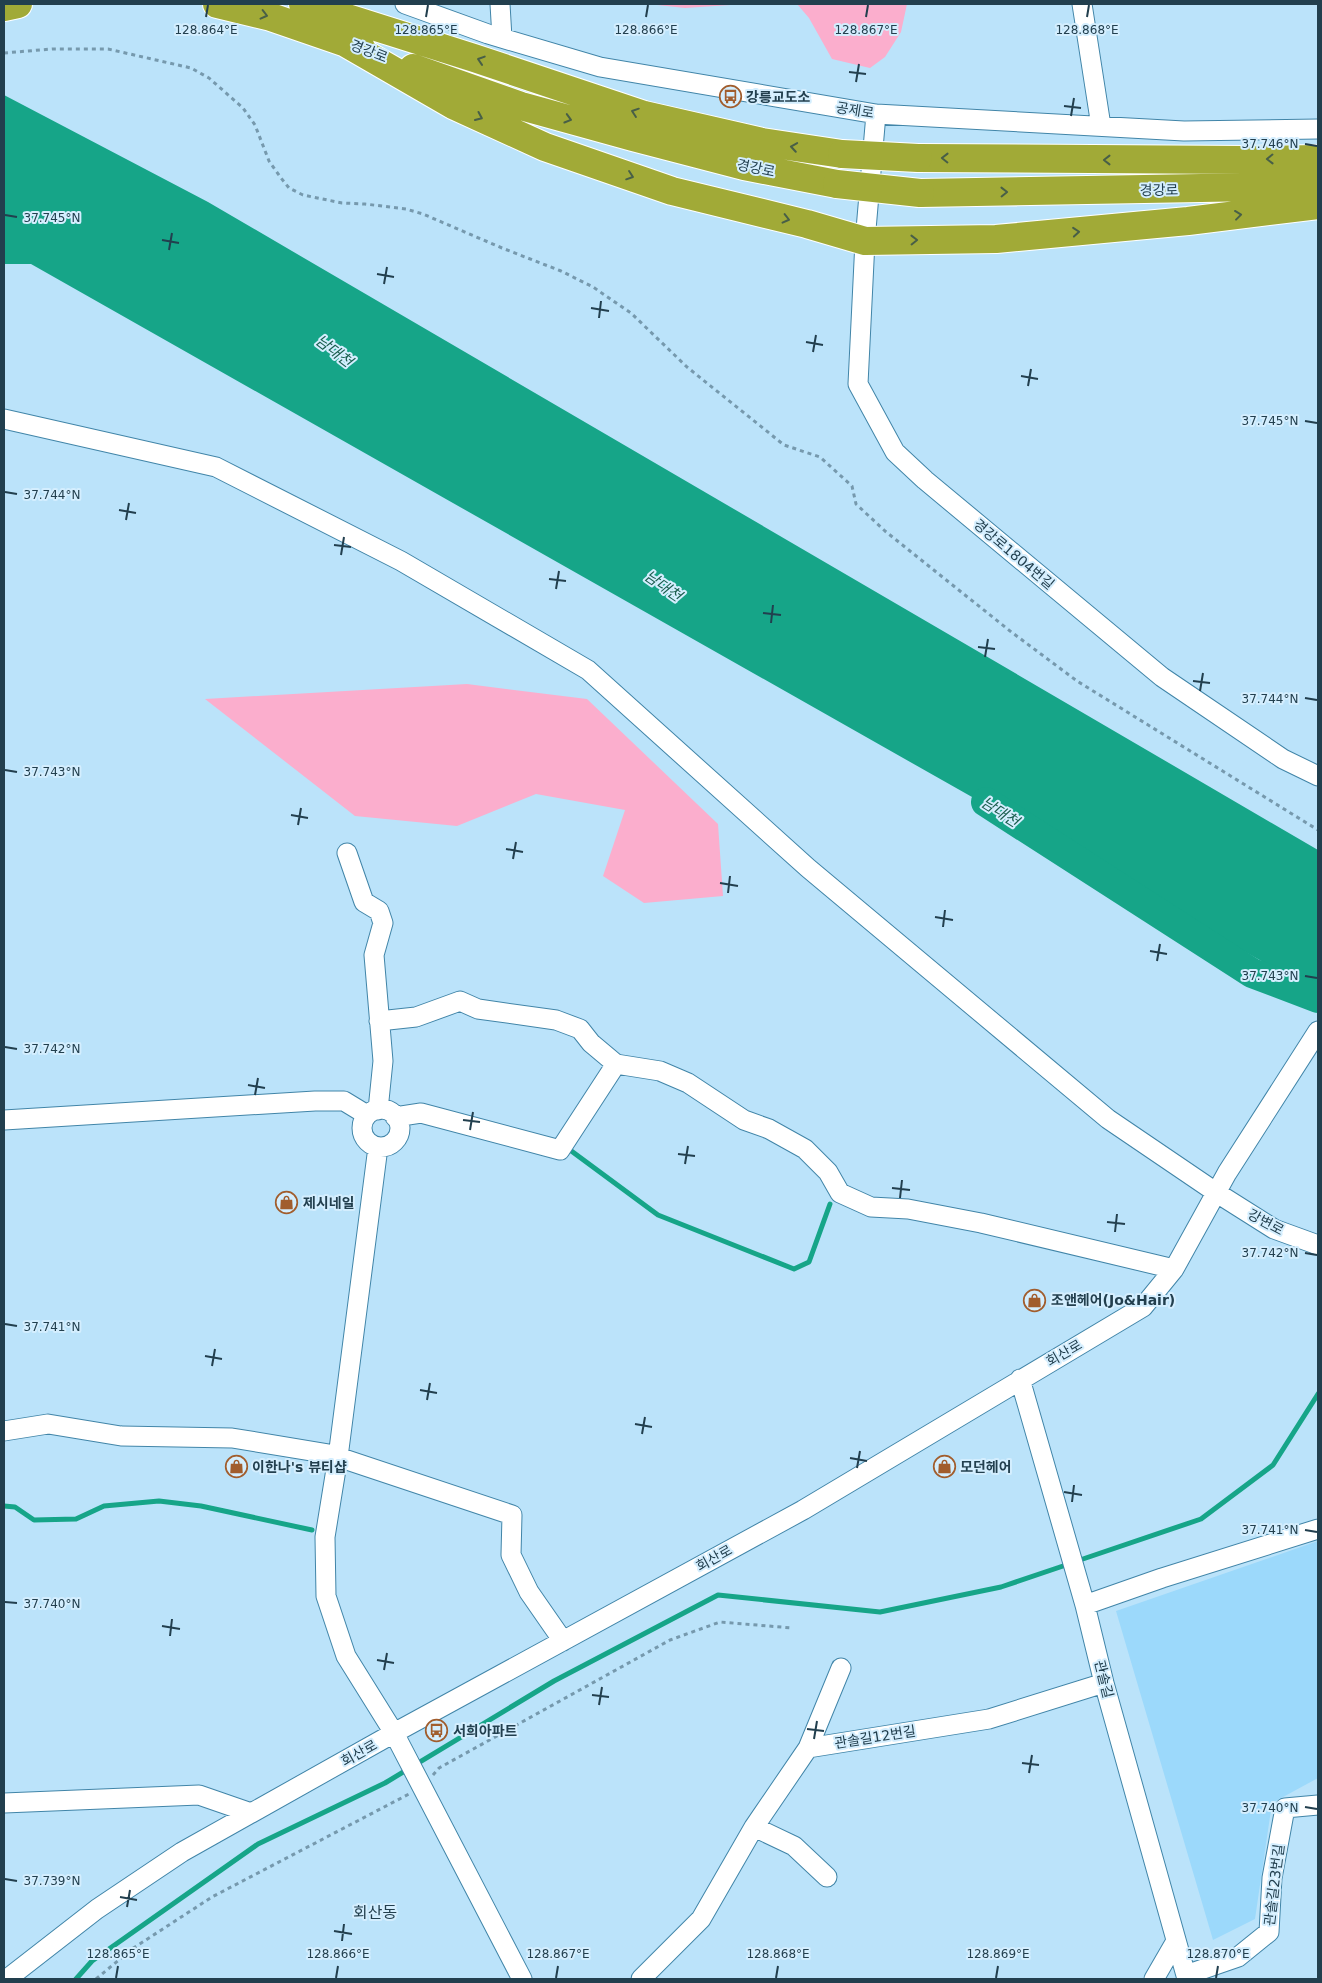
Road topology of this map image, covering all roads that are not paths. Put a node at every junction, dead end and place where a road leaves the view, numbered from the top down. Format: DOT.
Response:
graph roads {
  1 [pos="18,4"];
  2 [pos="217,4"];
  3 [pos="303,4"];
  4 [pos="405,4"];
  5 [pos="500,4"];
  6 [pos="1082,4"];
  7 [pos="4,7"];
  8 [pos="502,38"];
  9 [pos="344,42"];
  10 [pos="876,114"];
  11 [pos="1101,126"];
  12 [pos="1318,130"];
  13 [pos="1318,159"];
  14 [pos="1318,186"];
  15 [pos="1318,206"];
  16 [pos="865,240"];
  17 [pos="4,420"];
  18 [pos="1318,776"];
  19 [pos="347,853"];
  20 [pos="380,1021"];
  21 [pos="1318,1031"];
  22 [pos="616,1064"];
  23 [pos="380,1114"];
  24 [pos="4,1120"];
  25 [pos="378,1147"];
  26 [pos="1217,1193"];
  27 [pos="1318,1245"];
  28 [pos="1174,1269"];
  29 [pos="1020,1379"];
  30 [pos="4,1432"];
  31 [pos="338,1456"];
  32 [pos="1318,1529"];
  33 [pos="1085,1605"];
  34 [pos="564,1641"];
  35 [pos="841,1668"];
  36 [pos="1104,1683"];
  37 [pos="394,1732"];
  38 [pos="808,1748"];
  39 [pos="4,1803"];
  40 [pos="1318,1805"];
  41 [pos="251,1813"];
  42 [pos="754,1827"];
  43 [pos="827,1877"];
  44 [pos="1176,1941"];
  45 [pos="1187,1977"];
  46 [pos="7,1979"];
  47 [pos="522,1979"];
  48 [pos="641,1979"];
  49 [pos="1154,1979"];
  1 -- 7 [label="highway"];
  2 -- 9 [label="highway, 경강로, one-way"];
  13 -- 3 [label="highway, 경강로, one-way, bridge"];
  4 -- 8 [label="street, 공제로"];
  5 -- 8 [label="street"];
  6 -- 11 [label="street"];
  8 -- 10 [label="street, 공제로"];
  9 -- 14 [label="highway, 경강로, one-way, bridge"];
  9 -- 16 [label="highway, one-way"];
  10 -- 11 [label="street, 공제로"];
  10 -- 16 [label="street, 경강로1804번길"];
  11 -- 12 [label="street, 공제로"];
  16 -- 15 [label="highway, one-way"];
  16 -- 18 [label="street, 경강로1804번길"];
  17 -- 26 [label="street, 강변로"];
  19 -- 20 [label="street"];
  20 -- 22 [label="street"];
  20 -- 23 [label="street"];
  21 -- 26 [label="street, 회산로"];
  22 -- 23 [label="street"];
  22 -- 28 [label="street"];
  23 -- 24 [label="street"];
  23 -- 25 [label="street"];
  23 -- 25 [label="street"];
  25 -- 31 [label="street"];
  26 -- 27 [label="street, 강변로"];
  26 -- 28 [label="street, 회산로"];
  28 -- 29 [label="street, 회산로"];
  29 -- 33 [label="street, 관솔길"];
  29 -- 34 [label="street, 회산로"];
  30 -- 31 [label="street"];
  31 -- 34 [label="street"];
  31 -- 37 [label="street"];
  32 -- 33 [label="street"];
  33 -- 36 [label="street, 관솔길"];
  34 -- 37 [label="street, 회산로"];
  35 -- 38 [label="street"];
  36 -- 38 [label="street, 관솔길12번길"];
  36 -- 44 [label="street, 관솔길"];
  37 -- 41 [label="street, 회산로"];
  37 -- 47 [label="street"];
  38 -- 42 [label="street"];
  39 -- 41 [label="street"];
  40 -- 45 [label="street, 관솔길23번길"];
  41 -- 46 [label="street, 회산로"];
  42 -- 43 [label="street"];
  42 -- 48 [label="street"];
  44 -- 45 [label="street, 관솔길"];
  44 -- 49 [label="street"];
}
